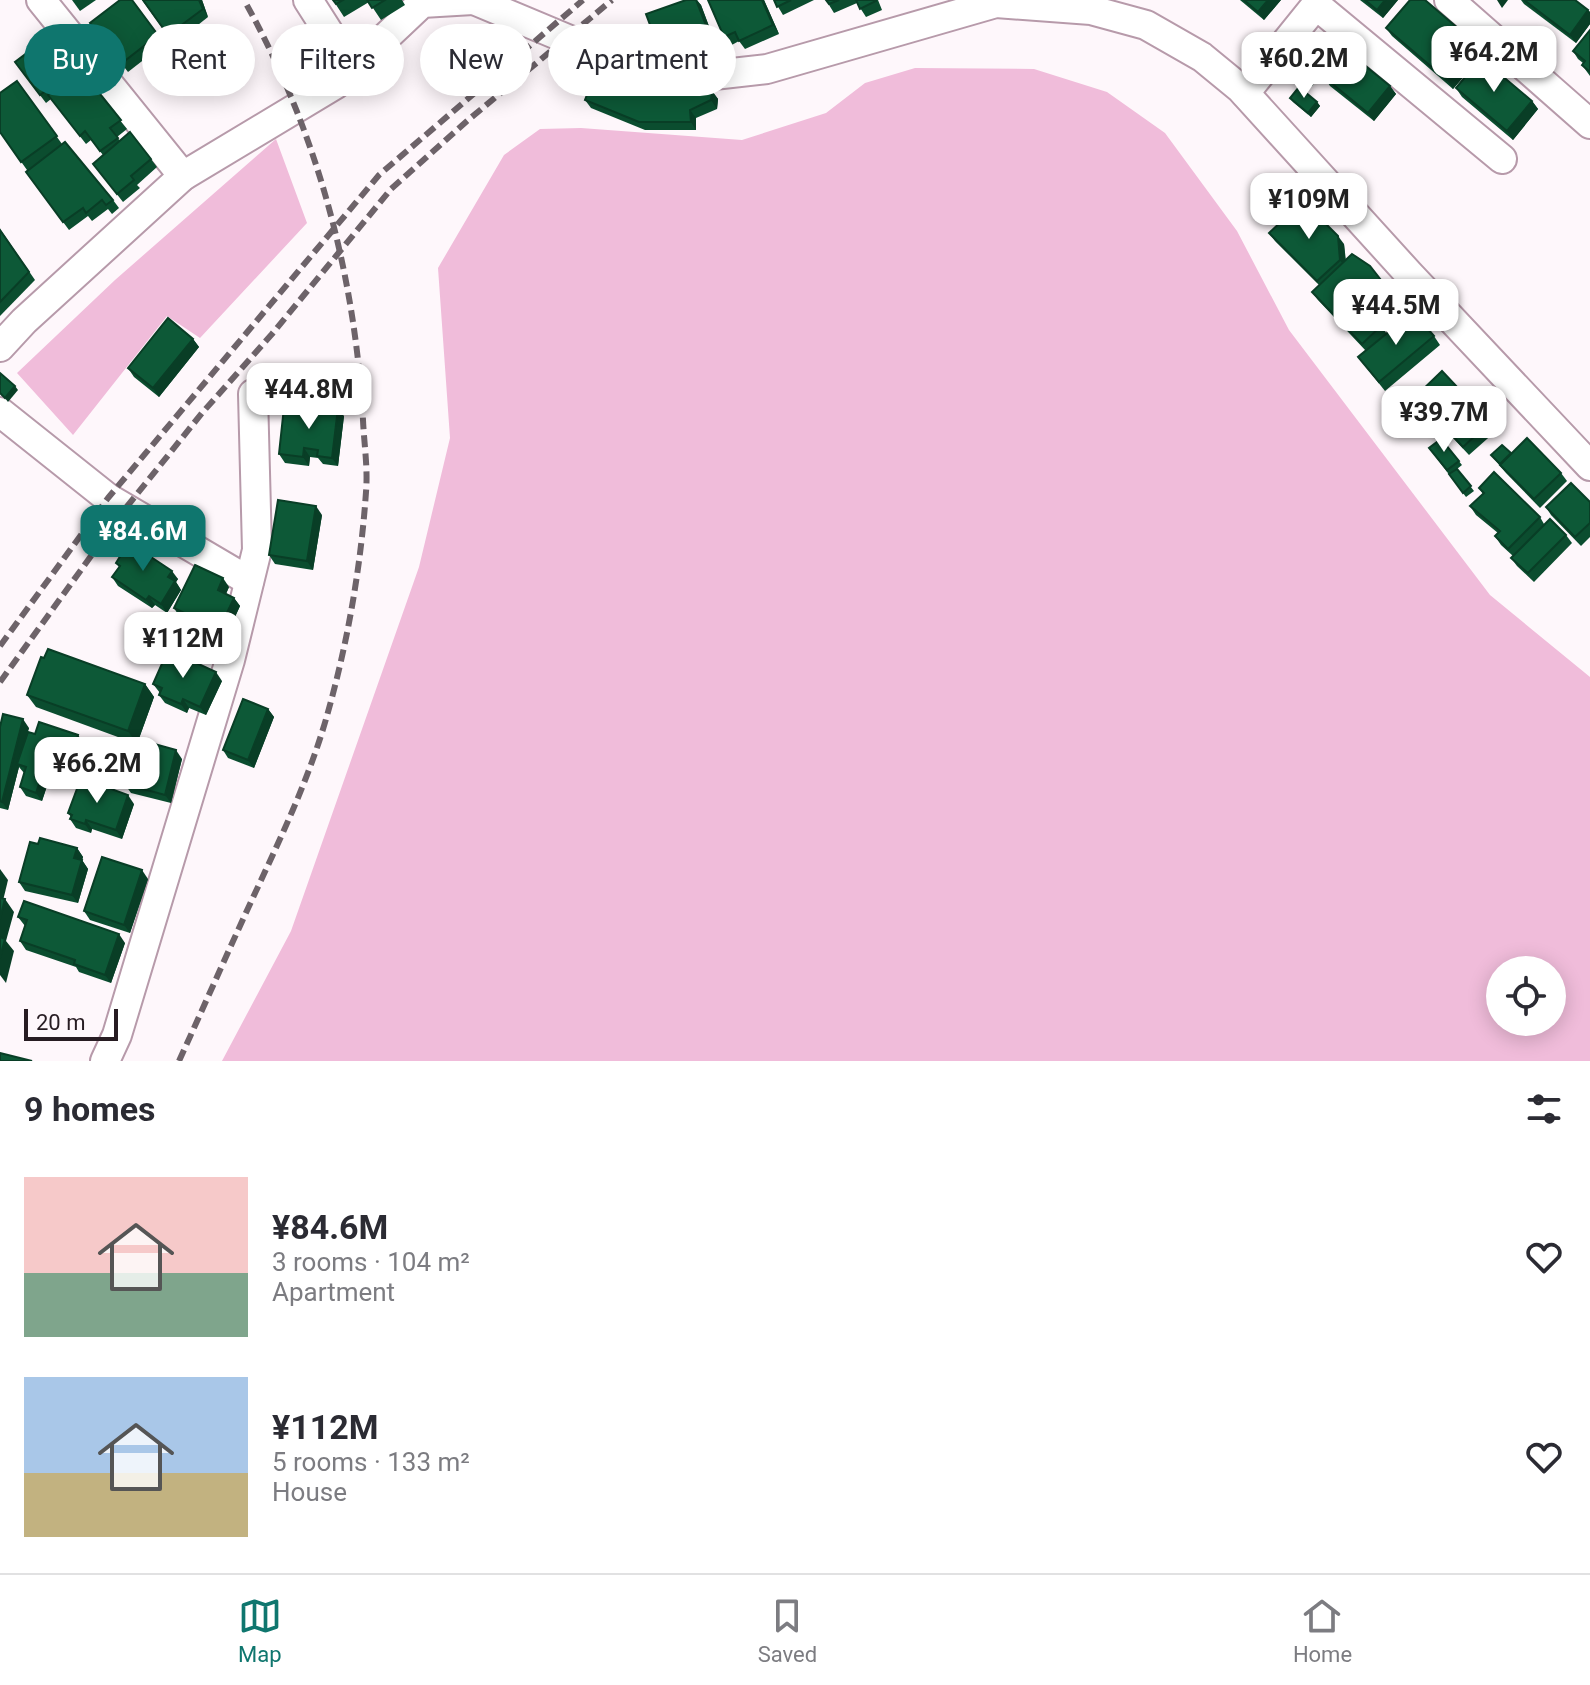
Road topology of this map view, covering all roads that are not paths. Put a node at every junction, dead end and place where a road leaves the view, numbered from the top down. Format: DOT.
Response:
graph roads {
  1 [pos="41,0"];
  2 [pos="308,0"];
  3 [pos="474,0"];
  4 [pos="1449,0"];
  5 [pos="422,2"];
  6 [pos="984,3"];
  7 [pos="97,19"];
  8 [pos="61,24"];
  9 [pos="90,24"];
  10 [pos="323,24"];
  11 [pos="399,24"];
  12 [pos="1245,93"];
  13 [pos="119,96"];
  14 [pos="316,96"];
  15 [pos="1590,124"];
  16 [pos="1502,159"];
  17 [pos="183,176"];
  18 [pos="0,347"];
  19 [pos="253,394"];
  20 [pos="0,412"];
  21 [pos="1590,466"];
  22 [pos="249,581"];
  23 [pos="105,1061"];
  1 -- 8 [label="street"];
  2 -- 10 [label="street"];
  3 -- 5 [label="street"];
  3 -- 6 [label="street"];
  4 -- 15 [label="street"];
  5 -- 11 [label="street"];
  6 -- 12 [label="street"];
  7 -- 9 [label="street"];
  12 -- 16 [label="street"];
  12 -- 21 [label="street"];
  13 -- 17 [label="street"];
  14 -- 17 [label="street"];
  17 -- 18 [label="street"];
  19 -- 22 [label="street"];
  20 -- 22 [label="street"];
  22 -- 23 [label="street"];
}
